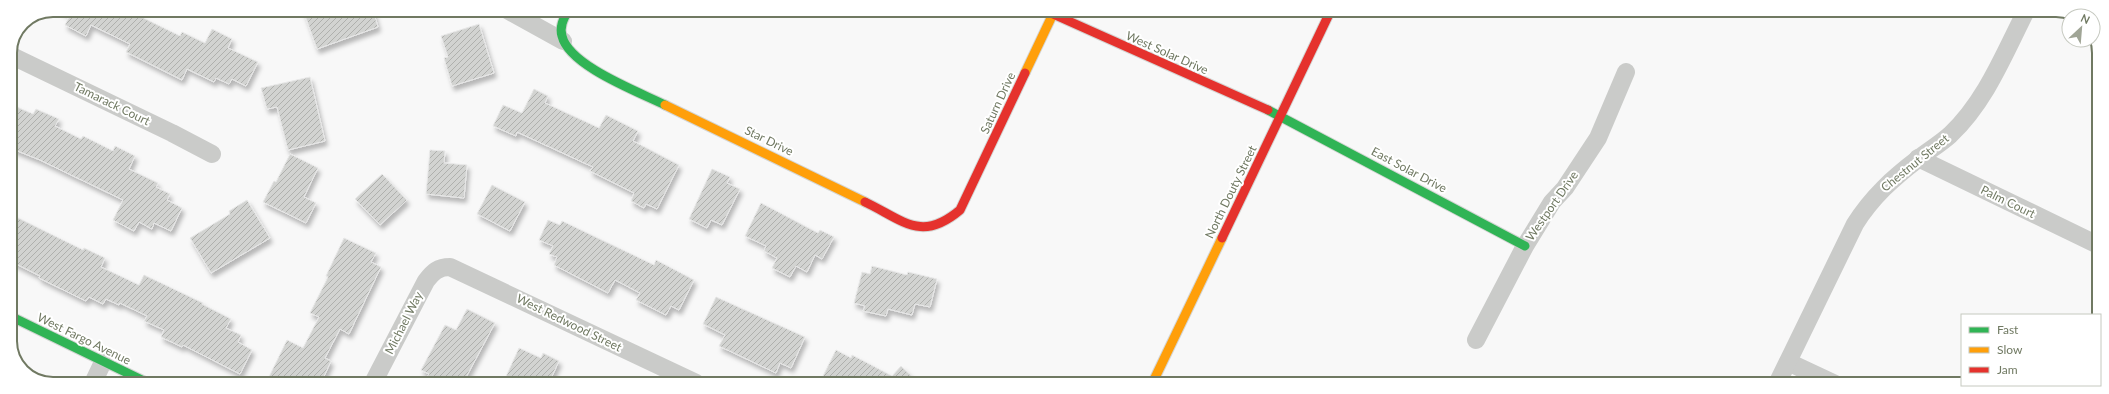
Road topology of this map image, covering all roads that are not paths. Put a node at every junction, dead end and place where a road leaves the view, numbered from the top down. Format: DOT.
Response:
graph roads {
  1 [pos="520,17"];
  2 [pos="565,17"];
  3 [pos="1046,17"];
  4 [pos="1057,17"];
  5 [pos="1328,17"];
  6 [pos="2023,17"];
  7 [pos="563,41"];
  8 [pos="17,58"];
  9 [pos="1626,72"];
  10 [pos="1281,116"];
  11 [pos="212,154"];
  12 [pos="1918,158"];
  13 [pos="965,200"];
  14 [pos="2092,242"];
  15 [pos="1525,246"];
  16 [pos="441,267"];
  17 [pos="17,319"];
  18 [pos="1476,340"];
  19 [pos="103,362"];
  20 [pos="1788,362"];
  21 [pos="96,377"];
  22 [pos="135,377"];
  23 [pos="376,377"];
  24 [pos="681,377"];
  25 [pos="1155,377"];
  26 [pos="1780,377"];
  27 [pos="1820,377"];
  1 -- 7 [label="street"];
  2 -- 7 [label="street"];
  3 -- 13 [label="street, Saturn Drive"];
  4 -- 10 [label="street, West Solar Drive"];
  5 -- 10 [label="street, North Douty Street"];
  6 -- 12 [label="street, Chestnut Street"];
  7 -- 13 [label="street, Star Drive"];
  8 -- 11 [label="street, Tamarack Court"];
  9 -- 15 [label="street, Westport Drive"];
  10 -- 15 [label="street, East Solar Drive"];
  10 -- 25 [label="street, North Douty Street"];
  12 -- 14 [label="street, Palm Court"];
  12 -- 20 [label="street, Chestnut Street"];
  15 -- 18 [label="street, Westport Drive"];
  16 -- 23 [label="street, Michael Way"];
  16 -- 24 [label="street, West Redwood Street"];
  17 -- 19 [label="street, West Fargo Avenue"];
  19 -- 21 [label="street"];
  19 -- 22 [label="street, West Fargo Avenue"];
  20 -- 26 [label="street, Chestnut Street"];
  20 -- 27 [label="street"];
}
